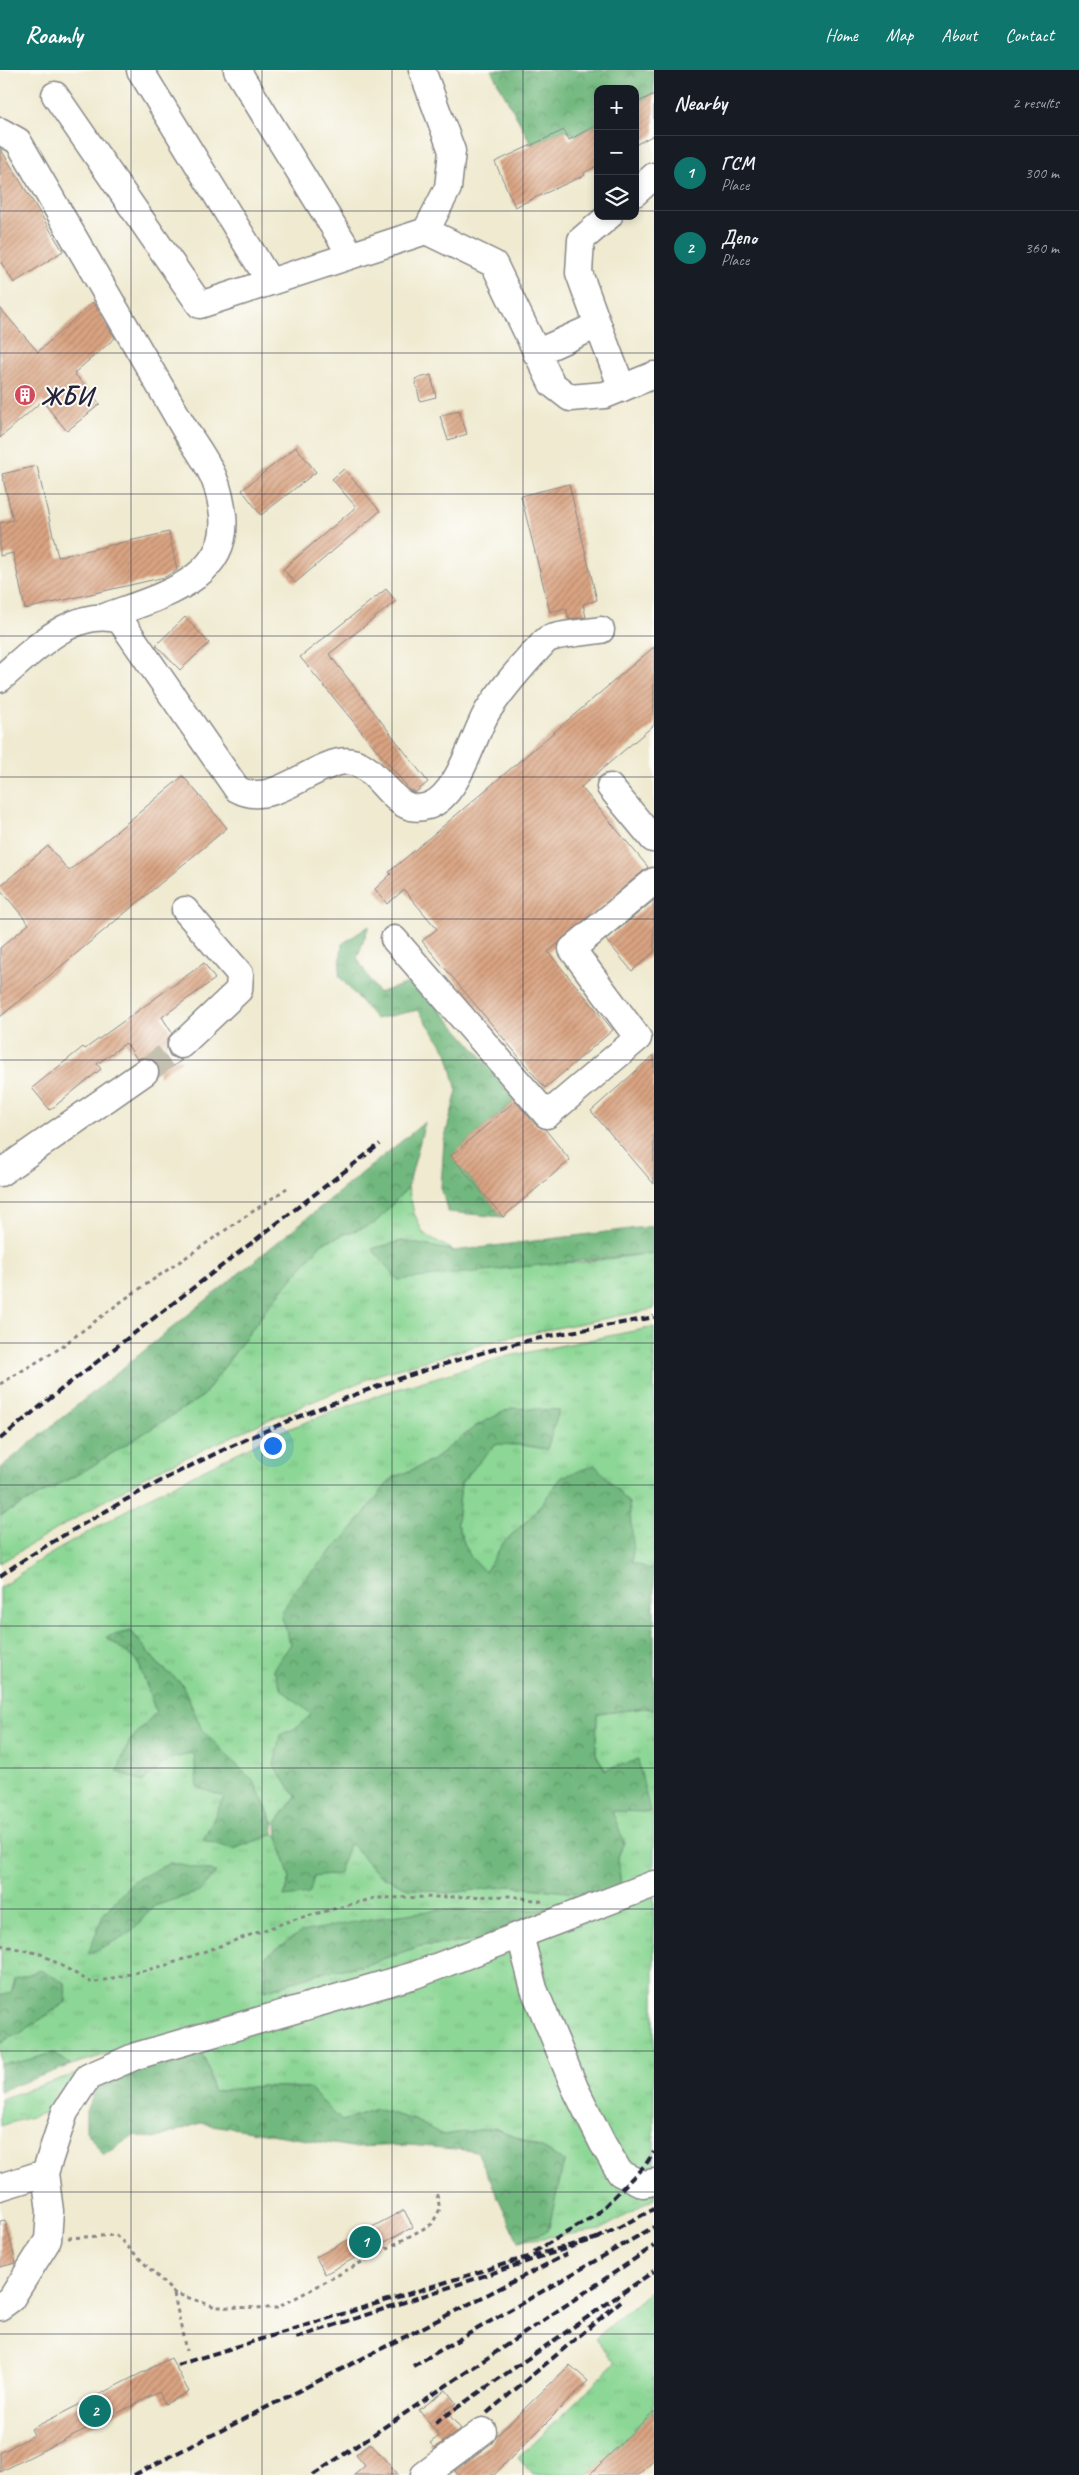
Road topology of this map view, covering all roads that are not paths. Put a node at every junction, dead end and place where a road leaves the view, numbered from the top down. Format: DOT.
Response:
graph roads {
  1 [pos="140,70"];
  2 [pos="238,70"];
  3 [pos="422,70"];
  4 [pos="55,95"];
  5 [pos="0,131"];
  6 [pos="654,176"];
  7 [pos="639,189"];
  8 [pos="604,220"];
  9 [pos="426,231"];
  10 [pos="352,256"];
  11 [pos="270,282"];
  12 [pos="598,325"];
  13 [pos="536,353"];
  14 [pos="654,375"];
  15 [pos="622,388"];
  16 [pos="107,616"];
  17 [pos="601,630"];
  18 [pos="0,678"];
  19 [pos="610,787"];
  20 [pos="654,838"];
  21 [pos="654,881"];
  22 [pos="185,910"];
  23 [pos="394,939"];
  24 [pos="181,1045"];
  25 [pos="145,1072"];
  26 [pos="0,1173"];
  27 [pos="654,1884"];
  28 [pos="520,1935"];
  29 [pos="45,2173"];
  30 [pos="654,2182"];
  31 [pos="0,2187"];
  32 [pos="0,2307"];
  33 [pos="483,2431"];
  34 [pos="424,2475"];
  1 -- 11 [label="lane"];
  2 -- 10 [label="lane"];
  3 -- 9 [label="lane"];
  4 -- 11 [label="lane"];
  5 -- 16 [label="lane"];
  6 -- 7 [label="lane"];
  8 -- 12 [label="lane"];
  9 -- 10 [label="lane"];
  9 -- 13 [label="lane"];
  10 -- 11 [label="lane"];
  12 -- 13 [label="lane"];
  12 -- 15 [label="lane"];
  13 -- 15 [label="lane"];
  14 -- 15 [label="lane"];
  16 -- 17 [label="lane"];
  16 -- 18 [label="lane"];
  19 -- 20 [label="lane"];
  21 -- 23 [label="lane"];
  22 -- 24 [label="lane"];
  25 -- 26 [label="lane"];
  27 -- 28 [label="lane"];
  28 -- 29 [label="lane"];
  28 -- 30 [label="lane"];
  29 -- 31 [label="lane"];
  29 -- 32 [label="lane"];
  33 -- 34 [label="lane"];
}
